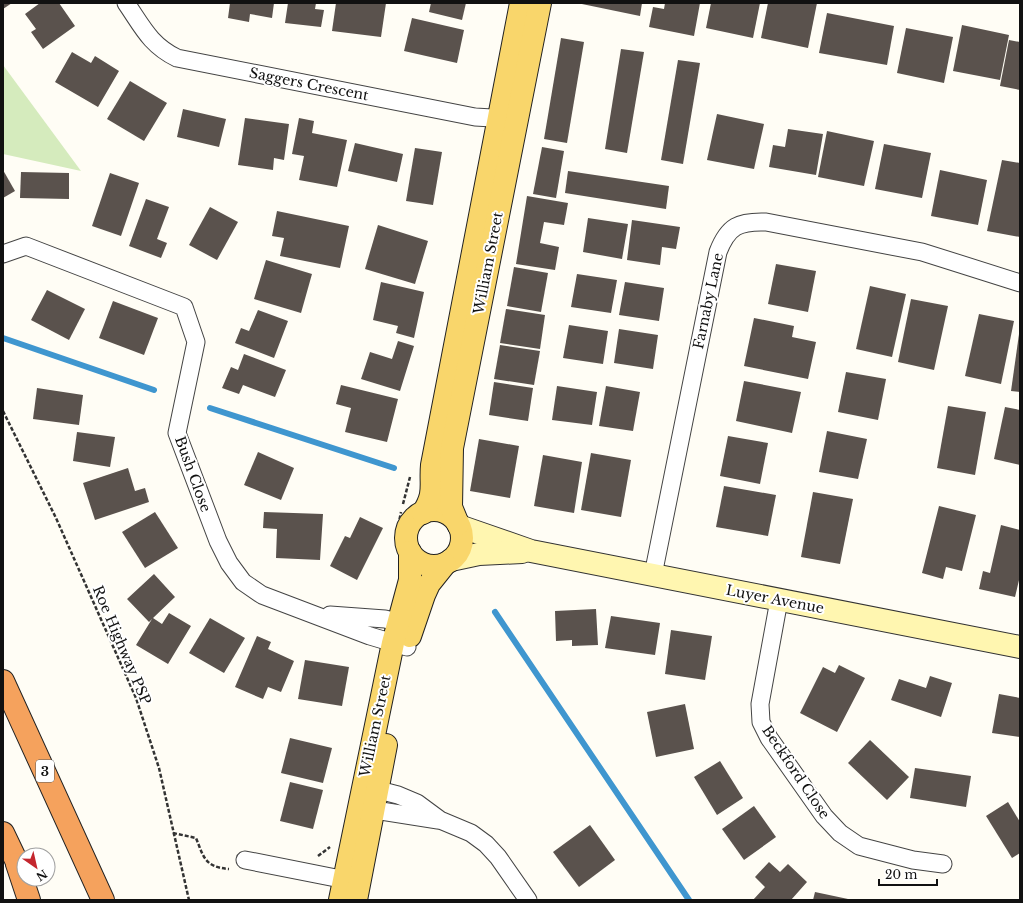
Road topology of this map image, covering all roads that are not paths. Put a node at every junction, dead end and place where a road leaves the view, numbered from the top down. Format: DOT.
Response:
graph roads {
  1 [pos="126,3"];
  2 [pos="521,3"];
  3 [pos="526,3"];
  4 [pos="539,3"];
  5 [pos="516,26"];
  6 [pos="508,119"];
  7 [pos="3,254"];
  8 [pos="1020,283"];
  9 [pos="423,513"];
  10 [pos="458,525"];
  11 [pos="531,551"];
  12 [pos="410,552"];
  13 [pos="448,562"];
  14 [pos="654,576"];
  15 [pos="779,600"];
  16 [pos="403,635"];
  17 [pos="1020,646"];
  18 [pos="3,681"];
  19 [pos="370,787"];
  20 [pos="366,809"];
  21 [pos="440,820"];
  22 [pos="3,833"];
  23 [pos="14,855"];
  24 [pos="16,860"];
  25 [pos="245,860"];
  26 [pos="943,864"];
  27 [pos="28,887"];
  28 [pos="350,891"];
  29 [pos="29,900"];
  30 [pos="35,900"];
  31 [pos="103,900"];
  32 [pos="528,900"];
  1 -- 6 [label="street, Saggers Crescent"];
  2 -- 5 [label="main road, William Street"];
  3 -- 5 [label="main road"];
  4 -- 6 [label="main road"];
  5 -- 6 [label="main road, William Street"];
  6 -- 9 [label="main road, William Street"];
  6 -- 10 [label="main road, William Street"];
  7 -- 16 [label="street, Bush Close"];
  8 -- 14 [label="street, Farnaby Lane"];
  9 -- 10 [label="main road"];
  9 -- 12 [label="main road"];
  10 -- 11 [label="street, Luyer Avenue"];
  10 -- 13 [label="main road"];
  11 -- 13 [label="street, Luyer Avenue"];
  11 -- 14 [label="street, Luyer Avenue"];
  12 -- 13 [label="main road"];
  12 -- 16 [label="main road, William Street"];
  13 -- 16 [label="main road, William Street"];
  14 -- 15 [label="street, Luyer Avenue"];
  15 -- 17 [label="street, Luyer Avenue"];
  15 -- 26 [label="street, Beckford Close"];
  16 -- 19 [label="main road, William Street"];
  18 -- 31 [label="highway, 3"];
  19 -- 20 [label="main road, William Street"];
  19 -- 21 [label="street"];
  20 -- 21 [label="street"];
  20 -- 28 [label="main road, William Street"];
  21 -- 32 [label="street"];
  22 -- 23 [label="highway"];
  23 -- 24 [label="highway"];
  23 -- 29 [label="highway"];
  25 -- 28 [label="street"];
  27 -- 30 [label="highway"];
}
